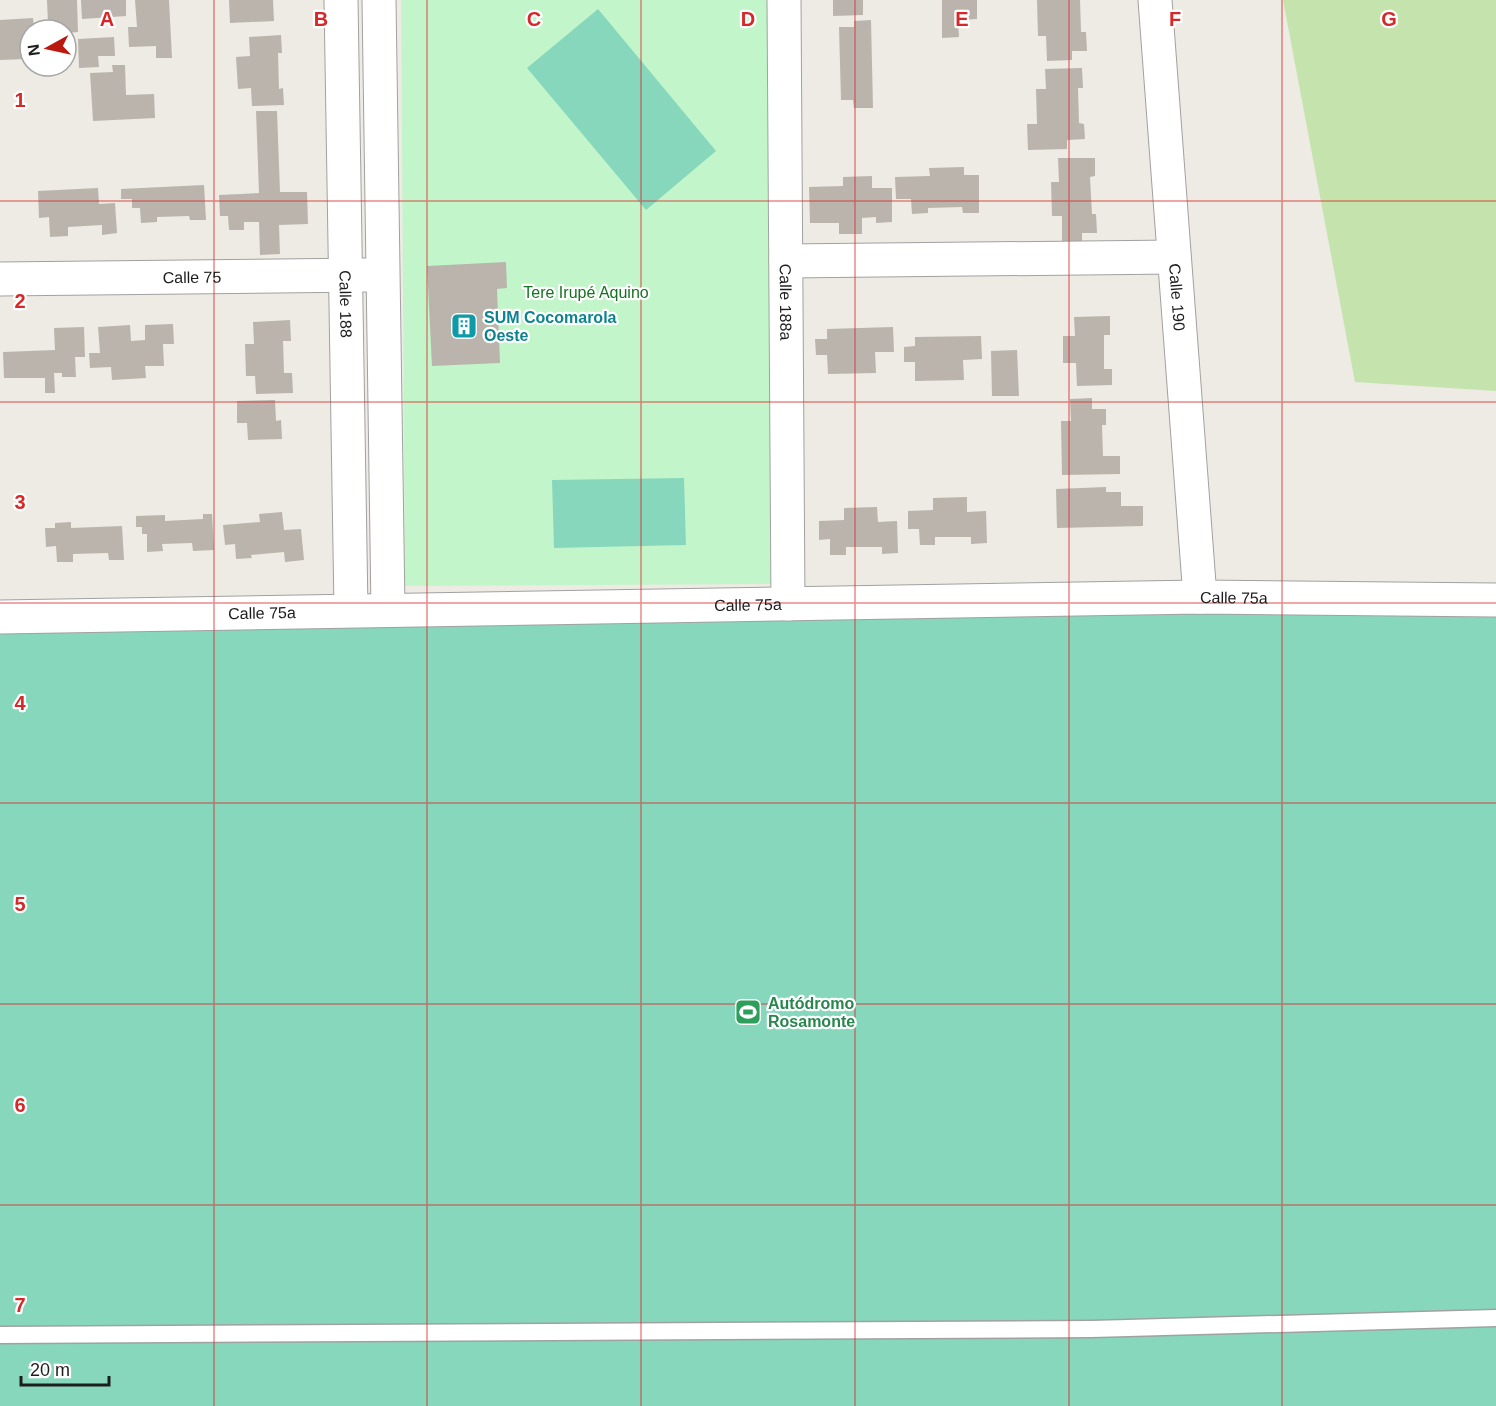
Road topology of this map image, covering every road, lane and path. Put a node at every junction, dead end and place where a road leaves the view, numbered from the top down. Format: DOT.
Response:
graph roads {
  1 [pos="341,0"];
  2 [pos="379,0"];
  3 [pos="784,0"];
  4 [pos="1155,0"];
  5 [pos="1174,257"];
  6 [pos="786,261"];
  7 [pos="383,274"];
  8 [pos="344,276"];
  9 [pos="0,279"];
  10 [pos="1200,597"];
  11 [pos="1496,600"];
  12 [pos="788,604"];
  13 [pos="388,609"];
  14 [pos="351,610"];
  15 [pos="0,617"];
  16 [pos="1496,1318"];
  17 [pos="0,1335"];
  1 -- 8 [label="street, Calle 188"];
  2 -- 7 [label="street"];
  3 -- 6 [label="street, Calle 188a"];
  4 -- 5 [label="street, Calle 190"];
  5 -- 6 [label="street"];
  5 -- 10 [label="street, Calle 190"];
  6 -- 12 [label="street, Calle 188a"];
  7 -- 8 [label="street, Calle 75"];
  7 -- 13 [label="street"];
  8 -- 9 [label="street, Calle 75"];
  8 -- 14 [label="street, Calle 188"];
  10 -- 11 [label="street, Calle 75a"];
  10 -- 12 [label="street, Calle 75a"];
  12 -- 13 [label="street, Calle 75a"];
  13 -- 14 [label="street, Calle 75a"];
  14 -- 15 [label="street, Calle 75a"];
  16 -- 17 [label="lane"];
}
